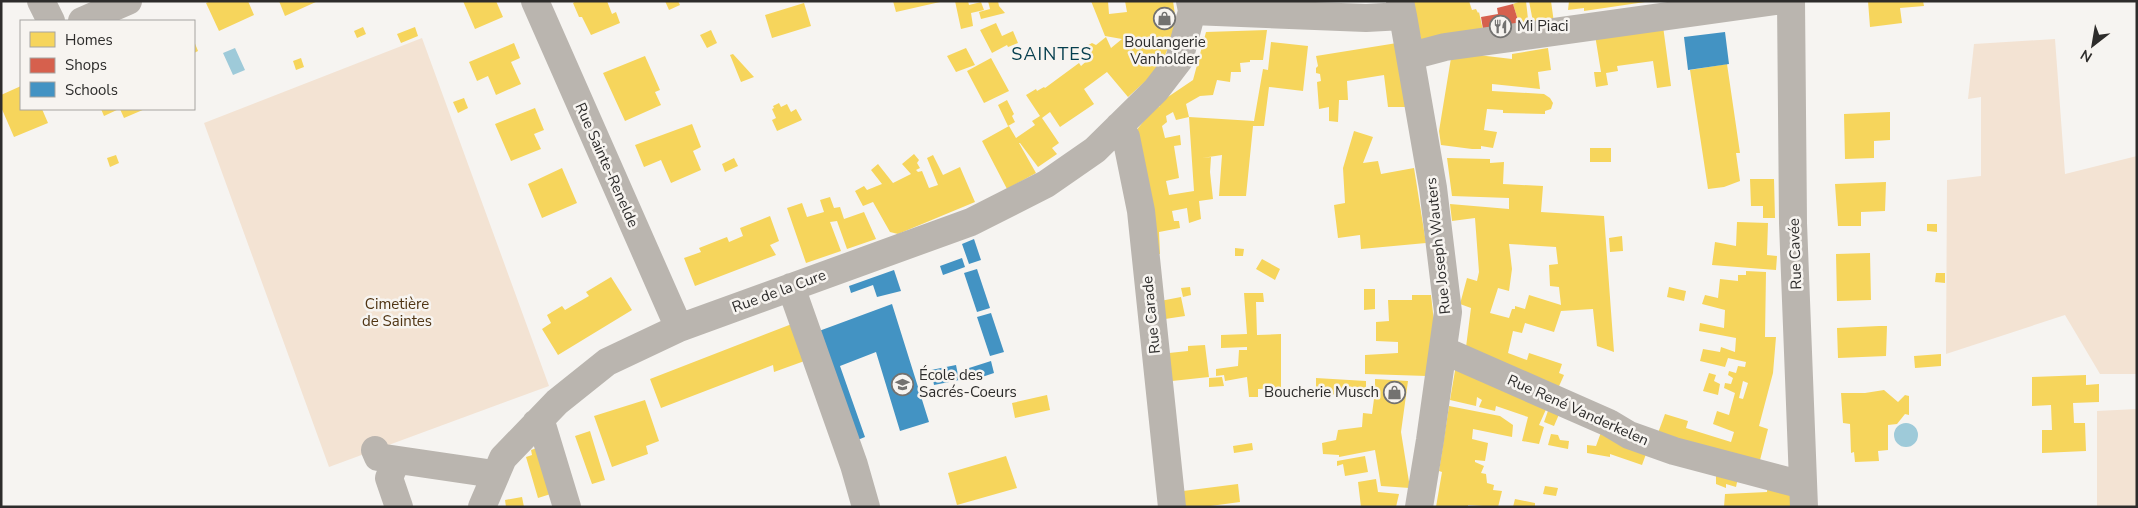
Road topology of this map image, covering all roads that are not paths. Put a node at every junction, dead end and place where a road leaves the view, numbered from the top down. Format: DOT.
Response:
graph roads {
  1 [pos="41,1"];
  2 [pos="128,1"];
  3 [pos="535,1"];
  4 [pos="1776,1"];
  5 [pos="1790,1"];
  6 [pos="1191,6"];
  7 [pos="1401,9"];
  8 [pos="50,20"];
  9 [pos="84,20"];
  10 [pos="1411,56"];
  11 [pos="1118,126"];
  12 [pos="791,287"];
  13 [pos="679,328"];
  14 [pos="1443,350"];
  15 [pos="536,423"];
  16 [pos="494,474"];
  17 [pos="1804,496"];
  18 [pos="399,507"];
  19 [pos="482,507"];
  20 [pos="567,507"];
  21 [pos="866,507"];
  22 [pos="1172,507"];
  23 [pos="1419,507"];
  1 -- 8 [label="street"];
  2 -- 9 [label="street"];
  3 -- 13 [label="street, Rue Sainte-Renelde"];
  4 -- 10 [label="street"];
  5 -- 17 [label="street, Rue Cavée"];
  6 -- 7 [label="street"];
  6 -- 11 [label="street, Rue de la Cure"];
  7 -- 10 [label="street, Rue Joseph Wauters"];
  10 -- 14 [label="street, Rue Joseph Wauters"];
  11 -- 12 [label="street, Rue de la Cure"];
  11 -- 22 [label="street, Rue Carade"];
  12 -- 13 [label="street, Rue de la Cure"];
  12 -- 21 [label="street"];
  13 -- 15 [label="street, Rue de la Cure"];
  14 -- 17 [label="street, Rue René Vanderkelen"];
  14 -- 23 [label="street, Rue Joseph Wauters"];
  15 -- 16 [label="street, Rue de la Cure"];
  15 -- 20 [label="street"];
  16 -- 18 [label="street"];
  16 -- 19 [label="street, Rue de la Cure"];
}
